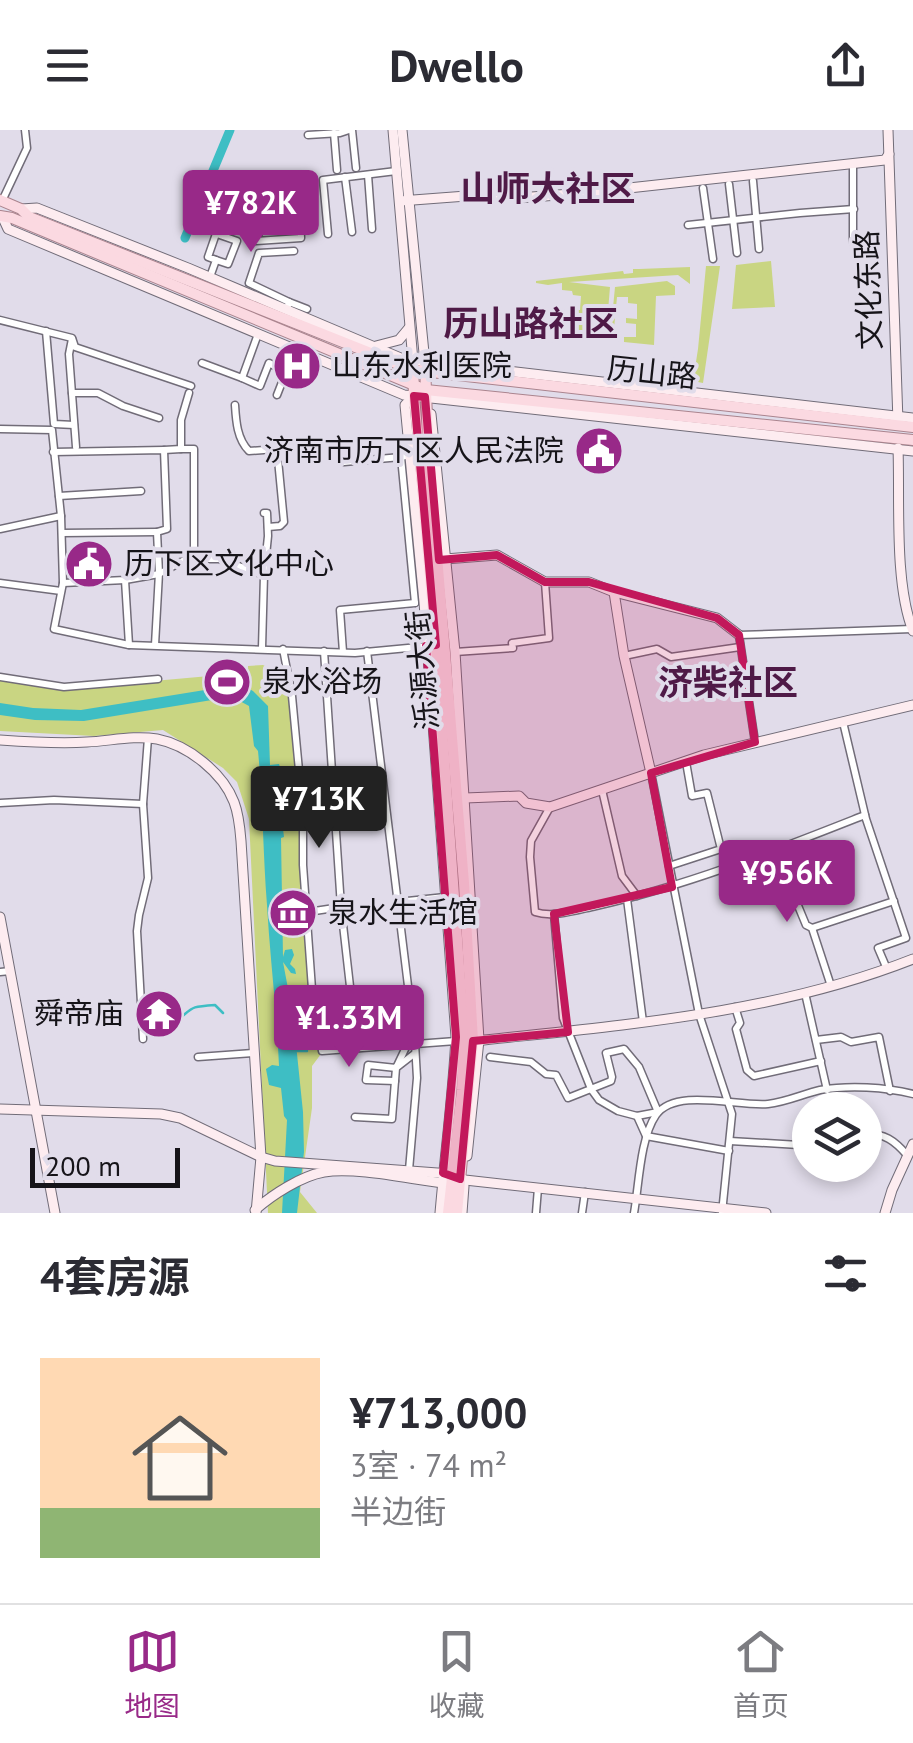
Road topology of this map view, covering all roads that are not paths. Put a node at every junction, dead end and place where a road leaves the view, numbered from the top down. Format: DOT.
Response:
graph roads {
  1 [pos="25,130"];
  2 [pos="350,130"];
  3 [pos="394,130"];
  4 [pos="402,130"];
  5 [pos="888,130"];
  6 [pos="334,133"];
  7 [pos="308,135"];
  8 [pos="889,154"];
  9 [pos="853,164"];
  10 [pos="356,168"];
  11 [pos="337,170"];
  12 [pos="397,171"];
  13 [pos="368,175"];
  14 [pos="345,177"];
  15 [pos="753,181"];
  16 [pos="728,184"];
  17 [pos="703,188"];
  18 [pos="298,192"];
  19 [pos="1,200"];
  20 [pos="405,200"];
  21 [pos="21,209"];
  22 [pos="854,210"];
  23 [pos="300,214"];
  24 [pos="2,217"];
  25 [pos="756,217"];
  26 [pos="264,218"];
  27 [pos="733,219"];
  28 [pos="707,222"];
  29 [pos="688,224"];
  30 [pos="372,230"];
  31 [pos="352,232"];
  32 [pos="217,234"];
  33 [pos="328,234"];
  34 [pos="853,242"];
  35 [pos="759,249"];
  36 [pos="294,250"];
  37 [pos="738,253"];
  38 [pos="713,259"];
  39 [pos="216,260"];
  40 [pos="210,277"];
  41 [pos="288,305"];
  42 [pos="307,310"];
  43 [pos="0,320"];
  44 [pos="410,326"];
  45 [pos="46,330"];
  46 [pos="258,334"];
  47 [pos="72,338"];
  48 [pos="374,346"];
  49 [pos="202,363"];
  50 [pos="419,366"];
  51 [pos="242,378"];
  52 [pos="414,383"];
  53 [pos="72,393"];
  54 [pos="421,394"];
  55 [pos="277,395"];
  56 [pos="235,405"];
  57 [pos="160,418"];
  58 [pos="913,418"];
  59 [pos="898,421"];
  60 [pos="74,425"];
  61 [pos="913,426"];
  62 [pos="0,429"];
  63 [pos="913,440"];
  64 [pos="898,444"];
  65 [pos="76,447"];
  66 [pos="181,449"];
  67 [pos="164,450"];
  68 [pos="913,451"];
  69 [pos="54,452"];
  70 [pos="406,456"];
  71 [pos="344,462"];
  72 [pos="141,491"];
  73 [pos="59,496"];
  74 [pos="264,513"];
  75 [pos="61,516"];
  76 [pos="268,527"];
  77 [pos="0,528"];
  78 [pos="157,532"];
  79 [pos="62,533"];
  80 [pos="194,559"];
  81 [pos="443,559"];
  82 [pos="159,574"];
  83 [pos="264,576"];
  84 [pos="125,580"];
  85 [pos="545,582"];
  86 [pos="0,583"];
  87 [pos="62,587"];
  88 [pos="614,592"];
  89 [pos="424,602"];
  90 [pos="913,630"];
  91 [pos="739,634"];
  92 [pos="129,645"];
  93 [pos="156,645"];
  94 [pos="431,646"];
  95 [pos="262,648"];
  96 [pos="740,648"];
  97 [pos="283,649"];
  98 [pos="324,651"];
  99 [pos="343,652"];
  100 [pos="367,652"];
  101 [pos="455,652"];
  102 [pos="624,656"];
  103 [pos="0,677"];
  104 [pos="158,679"];
  105 [pos="913,705"];
  106 [pos="843,722"];
  107 [pos="148,738"];
  108 [pos="0,740"];
  109 [pos="756,742"];
  110 [pos="686,762"];
  111 [pos="382,772"];
  112 [pos="651,773"];
  113 [pos="332,776"];
  114 [pos="602,790"];
  115 [pos="465,798"];
  116 [pos="0,803"];
  117 [pos="143,804"];
  118 [pos="550,807"];
  119 [pos="334,811"];
  120 [pos="303,813"];
  121 [pos="865,815"];
  122 [pos="775,850"];
  123 [pos="669,866"];
  124 [pos="672,887"];
  125 [pos="637,896"];
  126 [pos="446,897"];
  127 [pos="627,899"];
  128 [pos="894,901"];
  129 [pos="398,902"];
  130 [pos="341,907"];
  131 [pos="308,912"];
  132 [pos="554,914"];
  133 [pos="1,924"];
  134 [pos="812,928"];
  135 [pos="913,959"];
  136 [pos="887,969"];
  137 [pos="5,971"];
  138 [pos="831,986"];
  139 [pos="805,993"];
  140 [pos="735,1008"];
  141 [pos="699,1014"];
  142 [pos="643,1022"];
  143 [pos="568,1032"];
  144 [pos="143,1040"];
  145 [pos="816,1040"];
  146 [pos="456,1041"];
  147 [pos="476,1041"];
  148 [pos="411,1044"];
  149 [pos="357,1048"];
  150 [pos="415,1053"];
  151 [pos="253,1054"];
  152 [pos="198,1058"];
  153 [pos="490,1058"];
  154 [pos="820,1061"];
  155 [pos="396,1068"];
  156 [pos="395,1082"];
  157 [pos="591,1089"];
  158 [pos="827,1090"];
  159 [pos="890,1090"];
  160 [pos="913,1094"];
  161 [pos="728,1102"];
  162 [pos="0,1109"];
  163 [pos="36,1111"];
  164 [pos="658,1112"];
  165 [pos="636,1116"];
  166 [pos="355,1117"];
  167 [pos="882,1135"];
  168 [pos="646,1136"];
  169 [pos="913,1144"];
  170 [pos="729,1146"];
  171 [pos="792,1146"];
  172 [pos="908,1155"];
  173 [pos="260,1158"];
  174 [pos="317,1168"];
  175 [pos="409,1170"];
  176 [pos="452,1179"];
  177 [pos="538,1188"];
  178 [pos="584,1192"];
  179 [pos="636,1198"];
  180 [pos="258,1209"];
  181 [pos="722,1210"];
  182 [pos="56,1213"];
  183 [pos="440,1213"];
  184 [pos="448,1213"];
  185 [pos="460,1213"];
  186 [pos="536,1213"];
  187 [pos="582,1213"];
  188 [pos="634,1213"];
  189 [pos="766,1213"];
  190 [pos="885,1213"];
  1 -- 19 [label="street"];
  2 -- 6 [label="street"];
  2 -- 10 [label="street"];
  3 -- 12 [label="street"];
  4 -- 20 [label="street"];
  5 -- 8 [label="street, 文化东路"];
  6 -- 7 [label="street"];
  6 -- 11 [label="street"];
  8 -- 9 [label="street"];
  8 -- 59 [label="street, 文化东路"];
  9 -- 20 [label="street"];
  9 -- 22 [label="street"];
  12 -- 13 [label="street"];
  12 -- 20 [label="street"];
  13 -- 14 [label="street"];
  13 -- 30 [label="street"];
  14 -- 31 [label="street"];
  14 -- 33 [label="street"];
  15 -- 25 [label="street"];
  16 -- 27 [label="street"];
  17 -- 28 [label="street"];
  18 -- 23 [label="street"];
  19 -- 21 [label="main road, 历山路"];
  20 -- 44 [label="street"];
  20 -- 50 [label="street"];
  21 -- 40 [label="street"];
  21 -- 50 [label="main road, 历山路"];
  22 -- 25 [label="street"];
  22 -- 34 [label="street"];
  23 -- 26 [label="street"];
  23 -- 26 [label="street"];
  24 -- 46 [label="street"];
  24 -- 52 [label="main road"];
  25 -- 27 [label="street"];
  25 -- 35 [label="street"];
  26 -- 32 [label="street"];
  27 -- 28 [label="street"];
  27 -- 37 [label="street"];
  28 -- 29 [label="street"];
  28 -- 38 [label="street"];
  32 -- 39 [label="street"];
  32 -- 39 [label="street"];
  36 -- 41 [label="street"];
  39 -- 40 [label="street"];
  40 -- 41 [label="street"];
  41 -- 42 [label="street"];
  41 -- 48 [label="street"];
  43 -- 45 [label="street"];
  44 -- 48 [label="street"];
  44 -- 50 [label="street"];
  45 -- 47 [label="street"];
  45 -- 60 [label="street"];
  46 -- 51 [label="street"];
  46 -- 54 [label="street"];
  47 -- 53 [label="street"];
  47 -- 66 [label="street"];
  48 -- 50 [label="street"];
  49 -- 51 [label="street"];
  50 -- 52 [label="main road"];
  50 -- 54 [label="main road, 泺源大街"];
  50 -- 59 [label="main road, 历山路"];
  51 -- 55 [label="street"];
  52 -- 54 [label="main road"];
  53 -- 57 [label="street"];
  53 -- 60 [label="street"];
  54 -- 64 [label="main road, 历山路"];
  54 -- 70 [label="street"];
  54 -- 81 [label="main road, 泺源大街"];
  54 -- 89 [label="main road, 泺源大街"];
  56 -- 76 [label="street"];
  58 -- 59 [label="street"];
  59 -- 61 [label="main road, 历山路"];
  59 -- 64 [label="street, 文化东路"];
  60 -- 65 [label="street"];
  62 -- 69 [label="street"];
  63 -- 64 [label="main road, 历山路"];
  64 -- 68 [label="street"];
  64 -- 90 [label="street, 文化东路"];
  66 -- 67 [label="street"];
  66 -- 80 [label="street"];
  67 -- 69 [label="street"];
  67 -- 78 [label="street"];
  69 -- 73 [label="street"];
  70 -- 71 [label="street"];
  70 -- 89 [label="street"];
  72 -- 73 [label="street"];
  73 -- 75 [label="street"];
  74 -- 76 [label="street"];
  75 -- 77 [label="street"];
  75 -- 79 [label="street"];
  76 -- 83 [label="street"];
  78 -- 79 [label="street"];
  78 -- 82 [label="street"];
  79 -- 87 [label="street"];
  80 -- 82 [label="street"];
  80 -- 83 [label="street"];
  81 -- 85 [label="street"];
  81 -- 101 [label="street"];
  81 -- 147 [label="main road, 泺源大街"];
  82 -- 84 [label="street"];
  82 -- 93 [label="street"];
  83 -- 95 [label="street"];
  84 -- 87 [label="street"];
  84 -- 92 [label="street"];
  85 -- 88 [label="street"];
  85 -- 101 [label="street"];
  86 -- 87 [label="street"];
  87 -- 92 [label="street"];
  88 -- 91 [label="street"];
  88 -- 102 [label="street"];
  89 -- 94 [label="main road, 泺源大街"];
  89 -- 99 [label="street"];
  90 -- 91 [label="street"];
  91 -- 96 [label="street"];
  92 -- 93 [label="street"];
  93 -- 95 [label="street"];
  94 -- 100 [label="street"];
  94 -- 126 [label="street"];
  94 -- 176 [label="main road, 泺源大街"];
  95 -- 97 [label="street"];
  96 -- 102 [label="street"];
  96 -- 109 [label="street"];
  97 -- 98 [label="street"];
  97 -- 120 [label="street"];
  98 -- 99 [label="street"];
  98 -- 113 [label="street"];
  99 -- 100 [label="street"];
  100 -- 111 [label="street"];
  101 -- 115 [label="street"];
  102 -- 112 [label="street"];
  103 -- 104 [label="street"];
  105 -- 106 [label="street"];
  106 -- 109 [label="street"];
  106 -- 121 [label="street"];
  107 -- 108 [label="street"];
  107 -- 117 [label="street"];
  107 -- 151 [label="street"];
  109 -- 110 [label="street"];
  110 -- 112 [label="street"];
  110 -- 123 [label="street"];
  111 -- 113 [label="street"];
  111 -- 129 [label="street"];
  112 -- 114 [label="street"];
  112 -- 123 [label="street"];
  113 -- 119 [label="street"];
  114 -- 118 [label="street"];
  114 -- 125 [label="street"];
  115 -- 118 [label="street"];
  115 -- 147 [label="street"];
  116 -- 117 [label="street"];
  117 -- 144 [label="street"];
  118 -- 132 [label="street"];
  119 -- 120 [label="street"];
  119 -- 130 [label="street"];
  120 -- 131 [label="street"];
  121 -- 122 [label="street"];
  121 -- 128 [label="street"];
  122 -- 124 [label="street"];
  122 -- 134 [label="street"];
  123 -- 124 [label="street"];
  124 -- 125 [label="street"];
  124 -- 141 [label="street"];
  125 -- 127 [label="street"];
  126 -- 129 [label="street"];
  126 -- 146 [label="street"];
  127 -- 132 [label="street"];
  127 -- 142 [label="street"];
  128 -- 134 [label="street"];
  128 -- 136 [label="street"];
  129 -- 148 [label="street"];
  130 -- 131 [label="street"];
  130 -- 149 [label="street"];
  131 -- 149 [label="street"];
  132 -- 143 [label="street"];
  133 -- 137 [label="street"];
  134 -- 138 [label="street"];
  135 -- 136 [label="street"];
  136 -- 138 [label="street"];
  137 -- 163 [label="street"];
  138 -- 139 [label="street"];
  139 -- 140 [label="street"];
  139 -- 145 [label="street"];
  140 -- 141 [label="street"];
  140 -- 154 [label="street"];
  141 -- 142 [label="street"];
  141 -- 161 [label="street"];
  142 -- 143 [label="street"];
  143 -- 147 [label="street"];
  143 -- 157 [label="street"];
  145 -- 154 [label="street"];
  145 -- 159 [label="street"];
  146 -- 148 [label="street"];
  146 -- 176 [label="street"];
  147 -- 176 [label="main road, 泺源大街"];
  148 -- 149 [label="street"];
  148 -- 150 [label="street"];
  148 -- 155 [label="street"];
  150 -- 155 [label="street"];
  150 -- 175 [label="street"];
  151 -- 152 [label="street"];
  151 -- 173 [label="street"];
  153 -- 157 [label="street"];
  154 -- 158 [label="street"];
  155 -- 156 [label="street"];
  155 -- 156 [label="street"];
  156 -- 166 [label="street"];
  157 -- 164 [label="street"];
  157 -- 165 [label="street"];
  158 -- 159 [label="street"];
  158 -- 161 [label="street"];
  159 -- 160 [label="street"];
  161 -- 164 [label="street"];
  161 -- 170 [label="street"];
  162 -- 163 [label="street"];
  163 -- 173 [label="street"];
  163 -- 182 [label="street"];
  164 -- 165 [label="street"];
  164 -- 168 [label="street"];
  165 -- 168 [label="street"];
  167 -- 172 [label="street"];
  168 -- 170 [label="street"];
  168 -- 179 [label="street"];
  169 -- 172 [label="street"];
  170 -- 171 [label="street"];
  170 -- 181 [label="street"];
  172 -- 190 [label="street"];
  173 -- 174 [label="street"];
  173 -- 180 [label="street"];
  174 -- 175 [label="street"];
  174 -- 176 [label="street"];
  174 -- 180 [label="street"];
  175 -- 176 [label="street"];
  176 -- 177 [label="street"];
  176 -- 183 [label="street"];
  176 -- 184 [label="main road, 泺源大街"];
  176 -- 185 [label="main road, 泺源大街"];
  177 -- 178 [label="street"];
  177 -- 186 [label="street"];
  178 -- 179 [label="street"];
  178 -- 187 [label="street"];
  179 -- 181 [label="street"];
  179 -- 188 [label="street"];
  181 -- 189 [label="street"];
}
